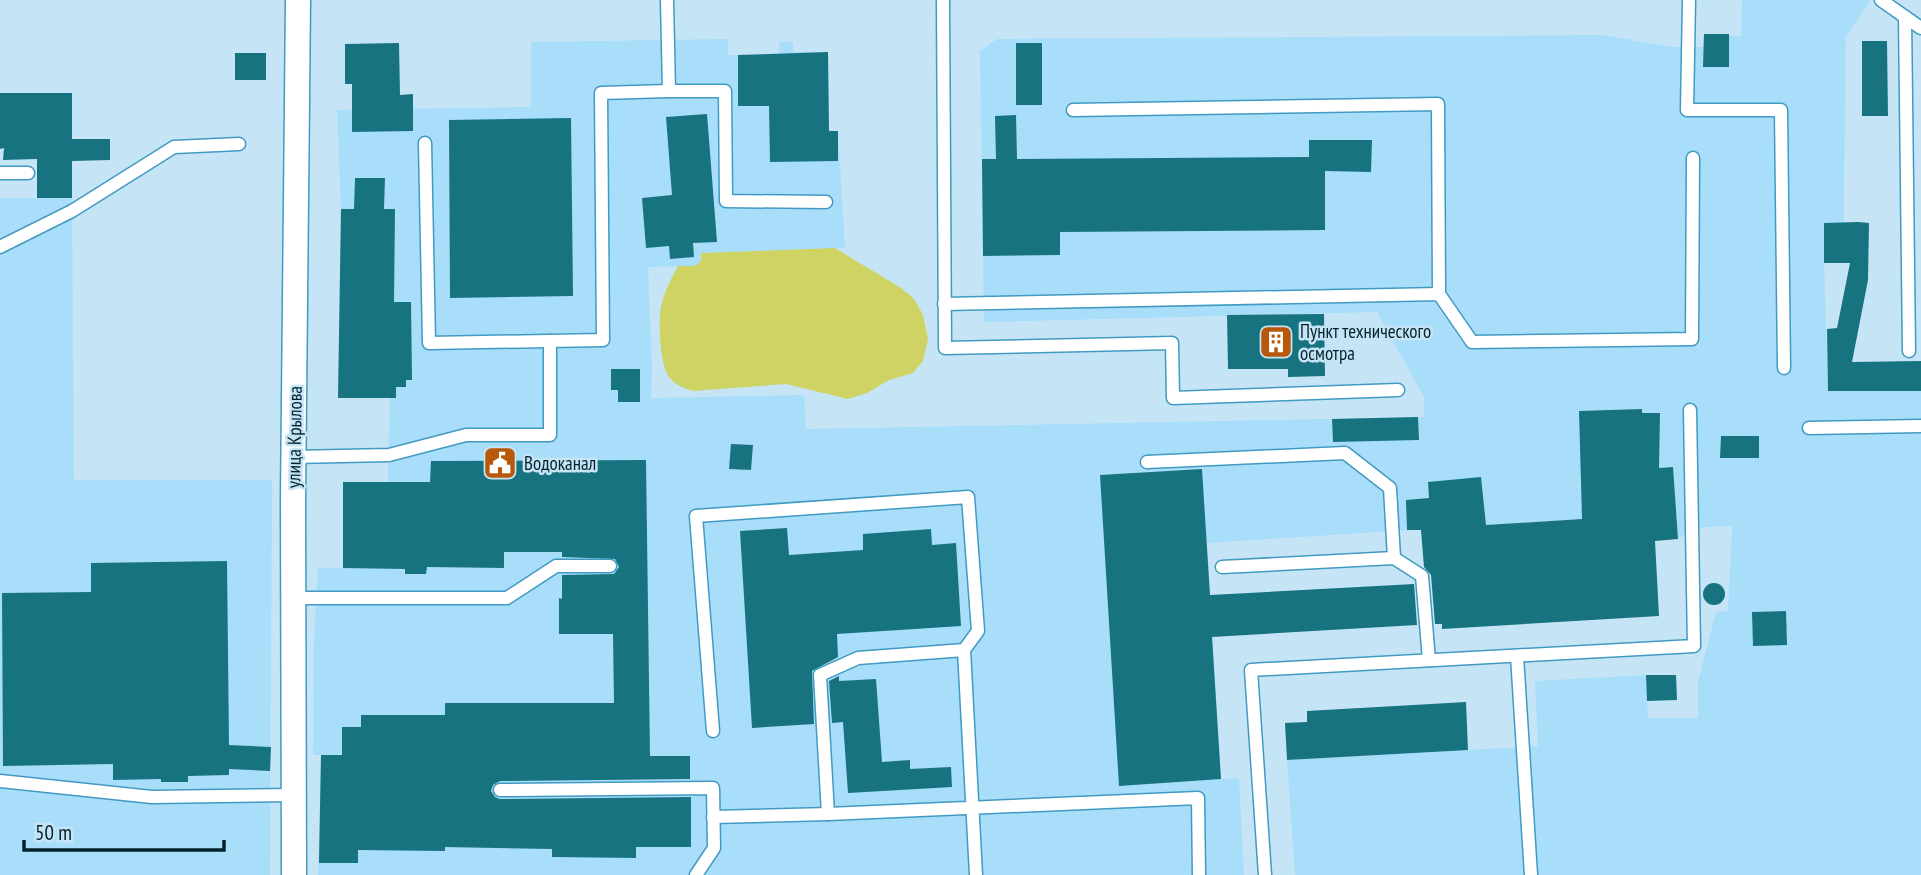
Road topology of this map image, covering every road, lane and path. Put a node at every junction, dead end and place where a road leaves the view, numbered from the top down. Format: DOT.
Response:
graph roads {
  1 [pos="298,0"];
  2 [pos="667,0"];
  3 [pos="943,0"];
  4 [pos="1689,0"];
  5 [pos="1881,0"];
  6 [pos="1905,17"];
  7 [pos="1921,28"];
  8 [pos="669,91"];
  9 [pos="1073,110"];
  10 [pos="425,143"];
  11 [pos="239,144"];
  12 [pos="1693,158"];
  13 [pos="0,173"];
  14 [pos="28,173"];
  15 [pos="826,202"];
  16 [pos="0,247"];
  17 [pos="1439,294"];
  18 [pos="944,304"];
  19 [pos="550,341"];
  20 [pos="1909,351"];
  21 [pos="1784,368"];
  22 [pos="1398,390"];
  23 [pos="1690,410"];
  24 [pos="1921,426"];
  25 [pos="1809,428"];
  26 [pos="293,457"];
  27 [pos="1147,462"];
  28 [pos="1394,558"];
  29 [pos="610,566"];
  30 [pos="1222,567"];
  31 [pos="293,598"];
  32 [pos="964,650"];
  33 [pos="1517,656"];
  34 [pos="1429,660"];
  35 [pos="713,731"];
  36 [pos="0,781"];
  37 [pos="500,790"];
  38 [pos="293,795"];
  39 [pos="973,809"];
  40 [pos="828,814"];
  41 [pos="713,817"];
  42 [pos="294,875"];
  43 [pos="696,875"];
  44 [pos="976,875"];
  45 [pos="1199,875"];
  46 [pos="1265,875"];
  47 [pos="1531,875"];
  1 -- 26 [label="street, улица Крылова"];
  2 -- 8 [label="lane"];
  3 -- 18 [label="lane"];
  4 -- 21 [label="lane"];
  5 -- 6 [label="lane"];
  6 -- 7 [label="lane"];
  6 -- 20 [label="lane"];
  8 -- 15 [label="lane"];
  8 -- 19 [label="lane"];
  9 -- 17 [label="lane"];
  10 -- 19 [label="lane"];
  11 -- 16 [label="lane"];
  12 -- 17 [label="lane"];
  13 -- 14 [label="lane"];
  17 -- 18 [label="lane"];
  18 -- 22 [label="lane"];
  19 -- 26 [label="lane"];
  23 -- 33 [label="lane"];
  24 -- 25 [label="lane"];
  26 -- 31 [label="street, улица Крылова"];
  27 -- 28 [label="lane"];
  28 -- 30 [label="lane"];
  28 -- 34 [label="lane"];
  29 -- 31 [label="lane"];
  31 -- 38 [label="street, улица Крылова"];
  32 -- 35 [label="lane"];
  32 -- 39 [label="lane"];
  32 -- 40 [label="lane"];
  33 -- 34 [label="lane"];
  33 -- 47 [label="lane"];
  34 -- 46 [label="lane"];
  36 -- 38 [label="lane"];
  37 -- 41 [label="lane"];
  38 -- 42 [label="street, улица Крылова"];
  39 -- 40 [label="lane"];
  39 -- 44 [label="lane"];
  39 -- 45 [label="lane"];
  40 -- 41 [label="lane"];
  41 -- 43 [label="lane"];
}
